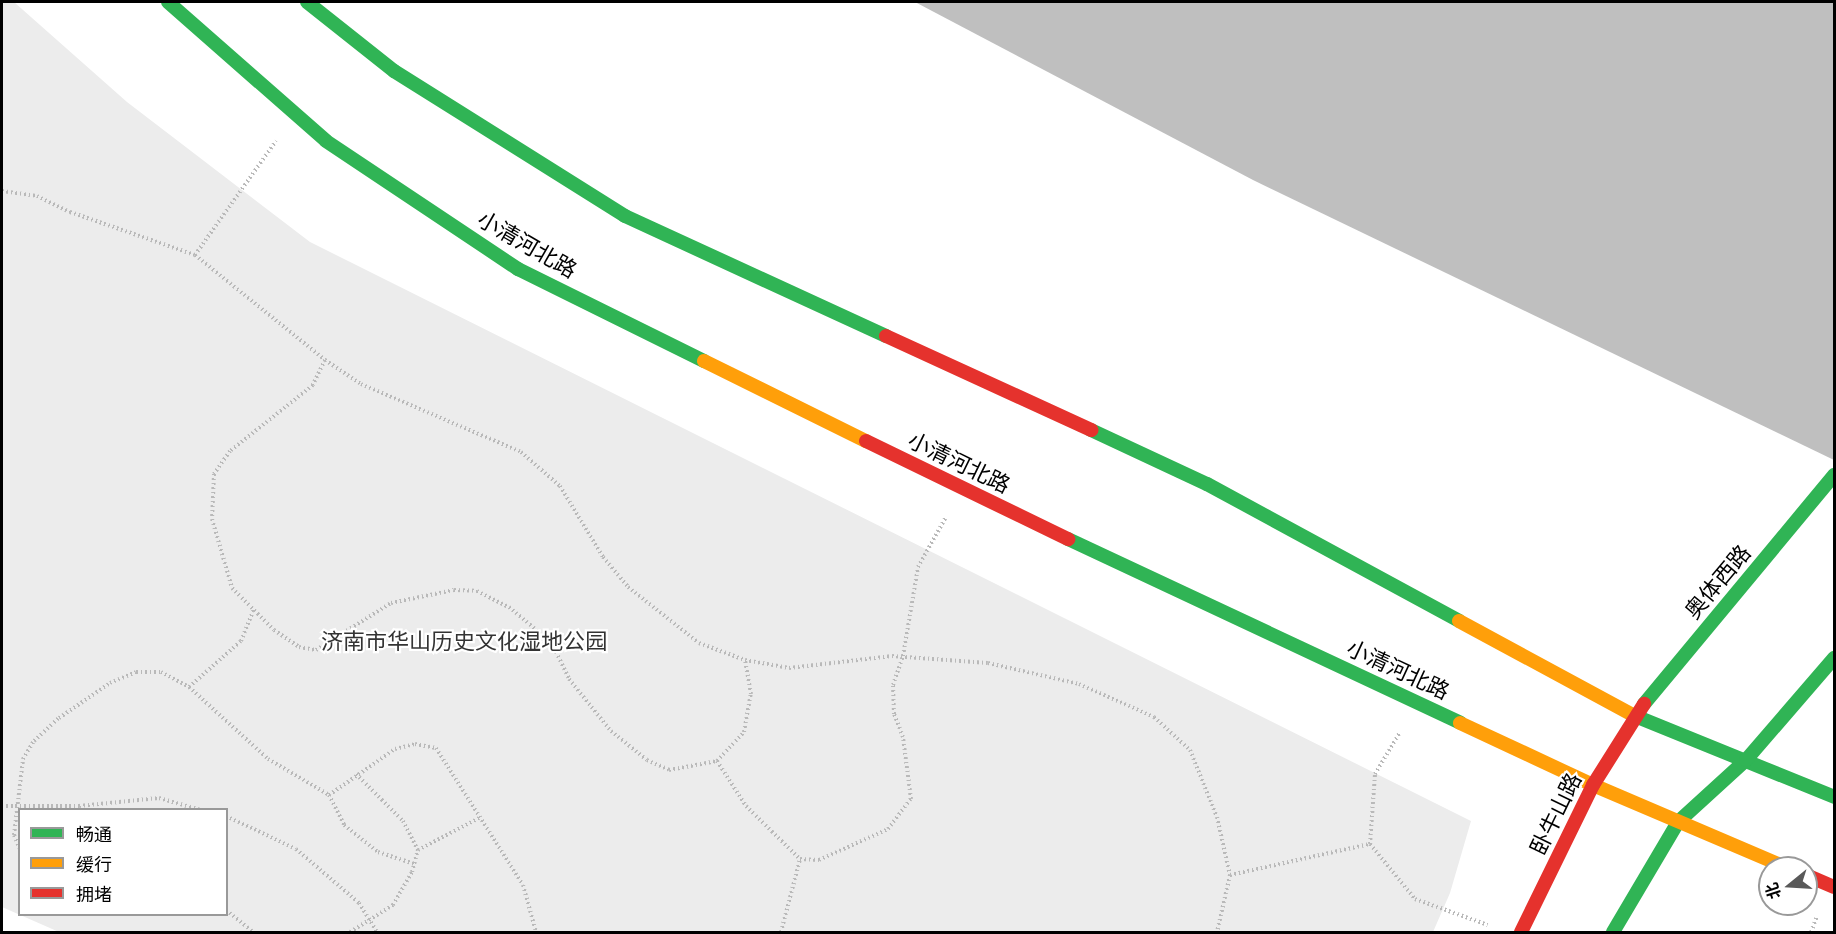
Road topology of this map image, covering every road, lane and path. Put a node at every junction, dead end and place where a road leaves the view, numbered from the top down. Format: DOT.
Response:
graph roads {
  1 [pos="168,2"];
  2 [pos="306,2"];
  3 [pos="296,114"];
  4 [pos="2,191"];
  5 [pos="195,255"];
  6 [pos="325,360"];
  7 [pos="1834,475"];
  8 [pos="962,488"];
  9 [pos="254,609"];
  10 [pos="903,656"];
  11 [pos="1834,658"];
  12 [pos="745,660"];
  13 [pos="189,687"];
  14 [pos="1418,703"];
  15 [pos="1634,716"];
  16 [pos="1746,760"];
  17 [pos="717,761"];
  18 [pos="356,774"];
  19 [pos="1593,785"];
  20 [pos="329,795"];
  21 [pos="1834,797"];
  22 [pos="2,806"];
  23 [pos="18,808"];
  24 [pos="194,808"];
  25 [pos="228,817"];
  26 [pos="479,818"];
  27 [pos="1678,822"];
  28 [pos="18,844"];
  29 [pos="1370,844"];
  30 [pos="418,850"];
  31 [pos="1759,856"];
  32 [pos="800,859"];
  33 [pos="414,864"];
  34 [pos="1230,875"];
  35 [pos="1818,880"];
  36 [pos="1834,887"];
  37 [pos="228,912"];
  38 [pos="370,921"];
  39 [pos="1497,928"];
  40 [pos="253,933"];
  41 [pos="350,933"];
  42 [pos="377,933"];
  43 [pos="536,933"];
  44 [pos="780,933"];
  45 [pos="1217,933"];
  46 [pos="1521,933"];
  47 [pos="1613,933"];
  1 -- 3 [label="main road, 小清河北路"];
  2 -- 15 [label="main road"];
  3 -- 5 [label="path"];
  3 -- 8 [label="main road, 小清河北路"];
  4 -- 5 [label="path"];
  5 -- 6 [label="path"];
  6 -- 9 [label="path"];
  6 -- 12 [label="path"];
  7 -- 15 [label="main road, 奥体西路"];
  8 -- 10 [label="path"];
  8 -- 14 [label="main road, 小清河北路"];
  9 -- 13 [label="path"];
  9 -- 17 [label="path"];
  10 -- 12 [label="path"];
  10 -- 32 [label="path"];
  10 -- 34 [label="path"];
  11 -- 16 [label="main road"];
  12 -- 17 [label="path"];
  13 -- 20 [label="path"];
  13 -- 23 [label="path"];
  14 -- 19 [label="main road, 小清河北路"];
  14 -- 29 [label="path"];
  15 -- 16 [label="main road"];
  15 -- 19 [label="main road, 卧牛山路"];
  16 -- 21 [label="main road"];
  16 -- 27 [label="main road"];
  17 -- 32 [label="path"];
  18 -- 20 [label="path"];
  18 -- 26 [label="path"];
  18 -- 30 [label="path"];
  19 -- 27 [label="main road, 小清河北路"];
  19 -- 46 [label="main road, 卧牛山路"];
  20 -- 33 [label="path"];
  22 -- 23 [label="path"];
  23 -- 24 [label="path"];
  23 -- 28 [label="path"];
  25 -- 38 [label="path"];
  26 -- 30 [label="path"];
  26 -- 43 [label="path"];
  27 -- 31 [label="main road, 小清河北路"];
  27 -- 47 [label="main road"];
  29 -- 34 [label="path"];
  29 -- 39 [label="path"];
  30 -- 33 [label="path"];
  32 -- 44 [label="path"];
  33 -- 38 [label="path"];
  34 -- 45 [label="path"];
  35 -- 36 [label="main road"];
  37 -- 40 [label="path"];
  38 -- 41 [label="path"];
  38 -- 42 [label="path"];
}
